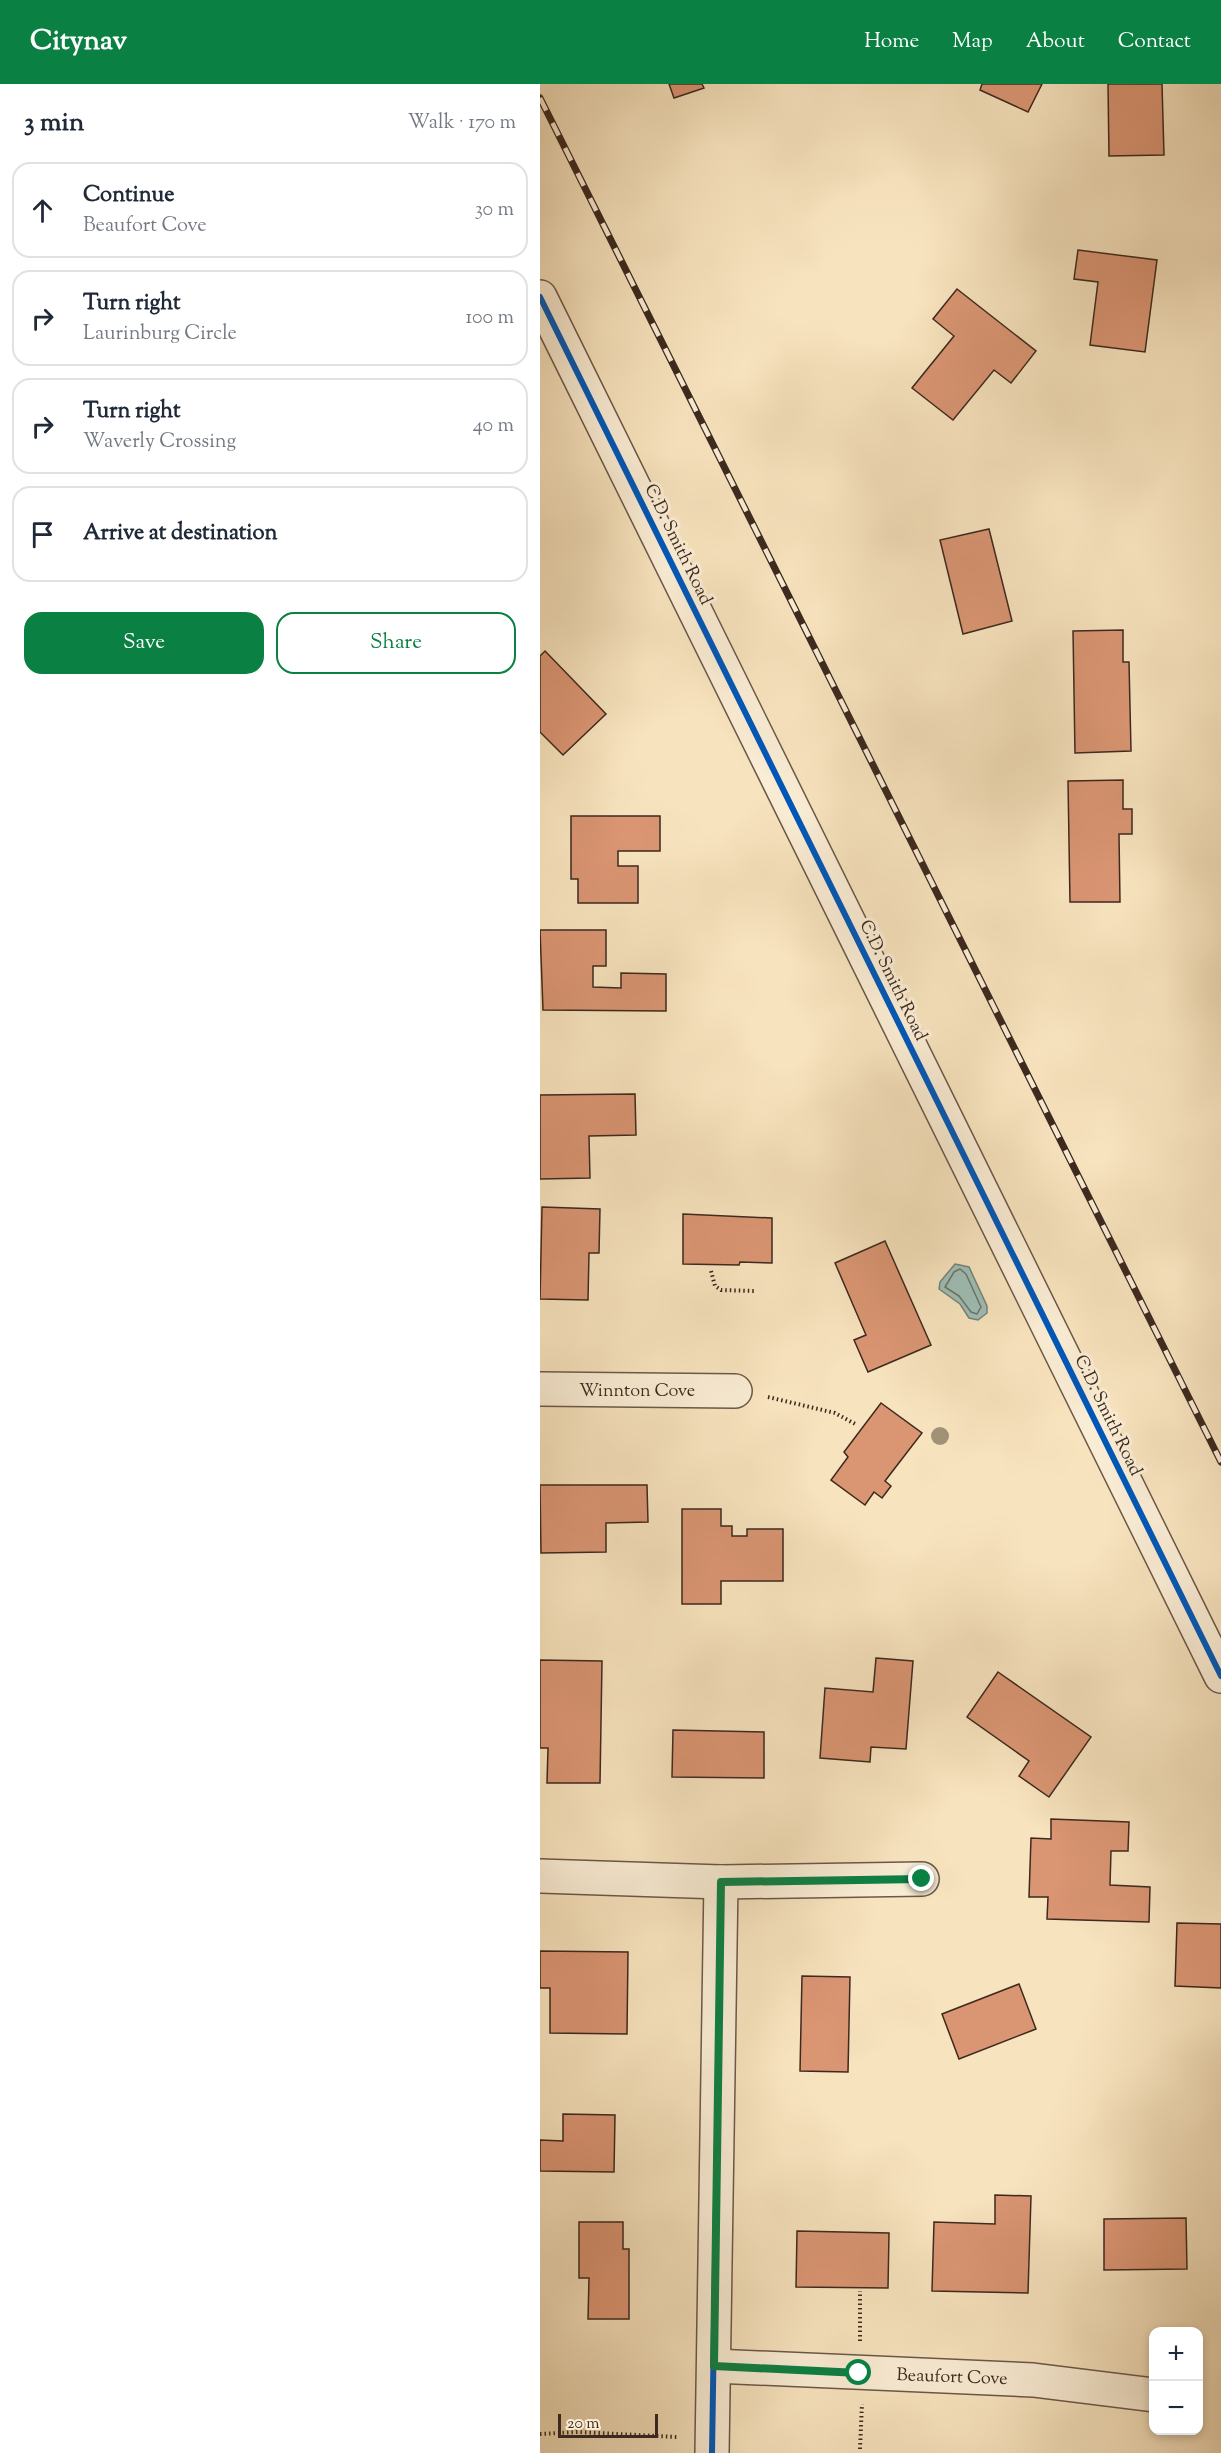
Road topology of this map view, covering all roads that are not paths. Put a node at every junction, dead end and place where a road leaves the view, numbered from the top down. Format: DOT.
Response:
graph roads {
  1 [pos="540,297"];
  2 [pos="540,1389"];
  3 [pos="735,1391"];
  4 [pos="1221,1676"];
  5 [pos="540,1876"];
  6 [pos="922,1879"];
  7 [pos="721,1882"];
  8 [pos="714,2366"];
  9 [pos="1149,2394"];
  10 [pos="712,2453"];
  1 -- 4 [label="street, C.D. Smith Road"];
  2 -- 3 [label="street, Winnton Cove"];
  5 -- 7 [label="street"];
  6 -- 7 [label="street"];
  7 -- 8 [label="street"];
  8 -- 9 [label="street, Beaufort Cove"];
  8 -- 10 [label="street"];
}
